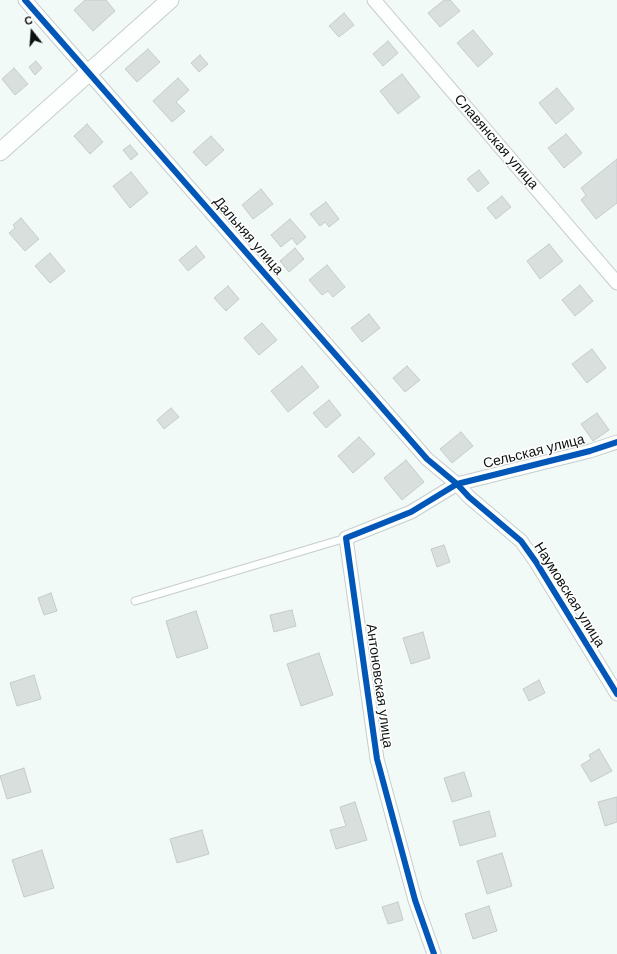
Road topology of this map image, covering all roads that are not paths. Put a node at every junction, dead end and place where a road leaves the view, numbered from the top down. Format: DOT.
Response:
graph roads {
  1 [pos="26,0"];
  2 [pos="170,0"];
  3 [pos="374,0"];
  4 [pos="89,73"];
  5 [pos="0,152"];
  6 [pos="617,283"];
  7 [pos="617,442"];
  8 [pos="457,484"];
  9 [pos="346,538"];
  10 [pos="135,601"];
  11 [pos="617,694"];
  12 [pos="434,954"];
  1 -- 4 [label="street, Дальняя улица"];
  2 -- 4 [label="street"];
  3 -- 6 [label="street, Славянская улица"];
  4 -- 5 [label="street"];
  4 -- 8 [label="street, Дальняя улица"];
  7 -- 8 [label="street, Сельская улица"];
  8 -- 9 [label="street"];
  8 -- 11 [label="street, Наумовская улица"];
  9 -- 10 [label="lane"];
  9 -- 12 [label="street, Антоновская улица"];
}
